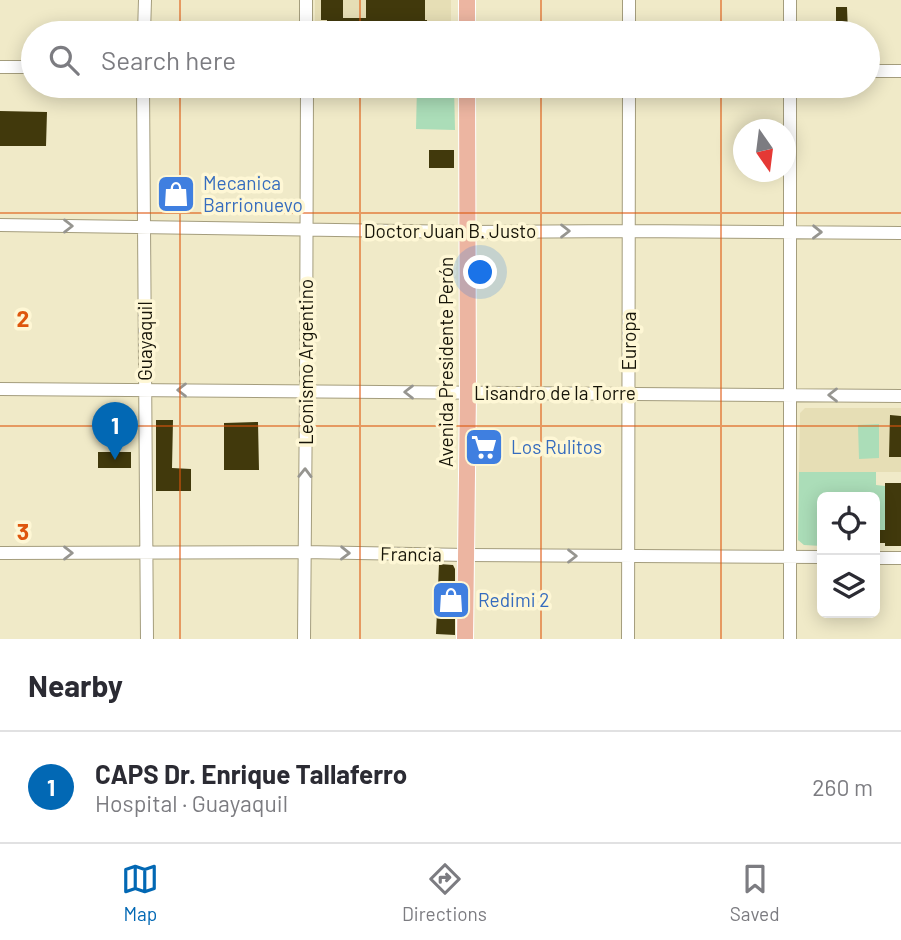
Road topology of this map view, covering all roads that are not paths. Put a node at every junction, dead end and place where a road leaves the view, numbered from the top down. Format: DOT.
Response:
graph roads {
  1 [pos="145,0"];
  2 [pos="306,0"];
  3 [pos="467,0"];
  4 [pos="629,0"];
  5 [pos="790,0"];
  6 [pos="144,21"];
  7 [pos="306,21"];
  8 [pos="467,21"];
  9 [pos="629,21"];
  10 [pos="790,21"];
  11 [pos="0,67"];
  12 [pos="21,67"];
  13 [pos="880,71"];
  14 [pos="901,71"];
  15 [pos="143,98"];
  16 [pos="307,98"];
  17 [pos="467,98"];
  18 [pos="629,98"];
  19 [pos="790,98"];
  20 [pos="0,225"];
  21 [pos="145,226"];
  22 [pos="306,230"];
  23 [pos="629,231"];
  24 [pos="467,232"];
  25 [pos="790,232"];
  26 [pos="901,233"];
  27 [pos="0,389"];
  28 [pos="145,390"];
  29 [pos="306,391"];
  30 [pos="468,392"];
  31 [pos="629,394"];
  32 [pos="791,395"];
  33 [pos="901,396"];
  34 [pos="304,552"];
  35 [pos="0,553"];
  36 [pos="146,553"];
  37 [pos="466,555"];
  38 [pos="629,556"];
  39 [pos="791,557"];
  40 [pos="817,557"];
  41 [pos="880,558"];
  42 [pos="901,558"];
  43 [pos="147,639"];
  44 [pos="304,639"];
  45 [pos="465,639"];
  46 [pos="628,639"];
  47 [pos="790,639"];
  1 -- 6 [label="street"];
  2 -- 7 [label="street"];
  3 -- 8 [label="main road"];
  4 -- 9 [label="street"];
  5 -- 10 [label="street"];
  11 -- 12 [label="street"];
  13 -- 14 [label="street"];
  15 -- 21 [label="street, Guayaquil"];
  16 -- 22 [label="street, Leonismo Argentino"];
  17 -- 24 [label="main road, Avenida Presidente Perón"];
  18 -- 23 [label="street, Europa"];
  19 -- 25 [label="street"];
  20 -- 21 [label="street, Doctor Juan B. Justo, one-way"];
  21 -- 22 [label="street, Doctor Juan B. Justo"];
  21 -- 28 [label="street, Guayaquil"];
  22 -- 24 [label="street, Doctor Juan B. Justo"];
  22 -- 29 [label="street, Leonismo Argentino"];
  24 -- 23 [label="street, Doctor Juan B. Justo, one-way"];
  23 -- 25 [label="street, Doctor Juan B. Justo"];
  23 -- 31 [label="street, Europa"];
  24 -- 30 [label="main road, Avenida Presidente Perón"];
  25 -- 26 [label="street, Doctor Juan B. Justo, one-way"];
  25 -- 32 [label="street"];
  27 -- 28 [label="street, Lisandro de la Torre"];
  29 -- 28 [label="street, Lisandro de la Torre, one-way"];
  28 -- 36 [label="street, Guayaquil"];
  30 -- 29 [label="street, Lisandro de la Torre, one-way"];
  34 -- 29 [label="street, Leonismo Argentino, one-way"];
  30 -- 31 [label="street, Lisandro de la Torre"];
  30 -- 37 [label="main road, Avenida Presidente Perón"];
  31 -- 32 [label="street, Lisandro de la Torre"];
  31 -- 38 [label="street, Europa"];
  33 -- 32 [label="street, Lisandro de la Torre, one-way"];
  32 -- 39 [label="street"];
  34 -- 36 [label="street, Francia"];
  34 -- 37 [label="street, Francia, one-way"];
  34 -- 44 [label="street, Leonismo Argentino"];
  35 -- 36 [label="street, Francia, one-way"];
  36 -- 43 [label="street, Guayaquil"];
  37 -- 38 [label="street, Francia, one-way"];
  37 -- 45 [label="main road, Avenida Presidente Perón"];
  38 -- 39 [label="street, Francia"];
  38 -- 46 [label="street, Europa"];
  39 -- 40 [label="street, Francia"];
  39 -- 47 [label="street"];
  41 -- 42 [label="street"];
}
